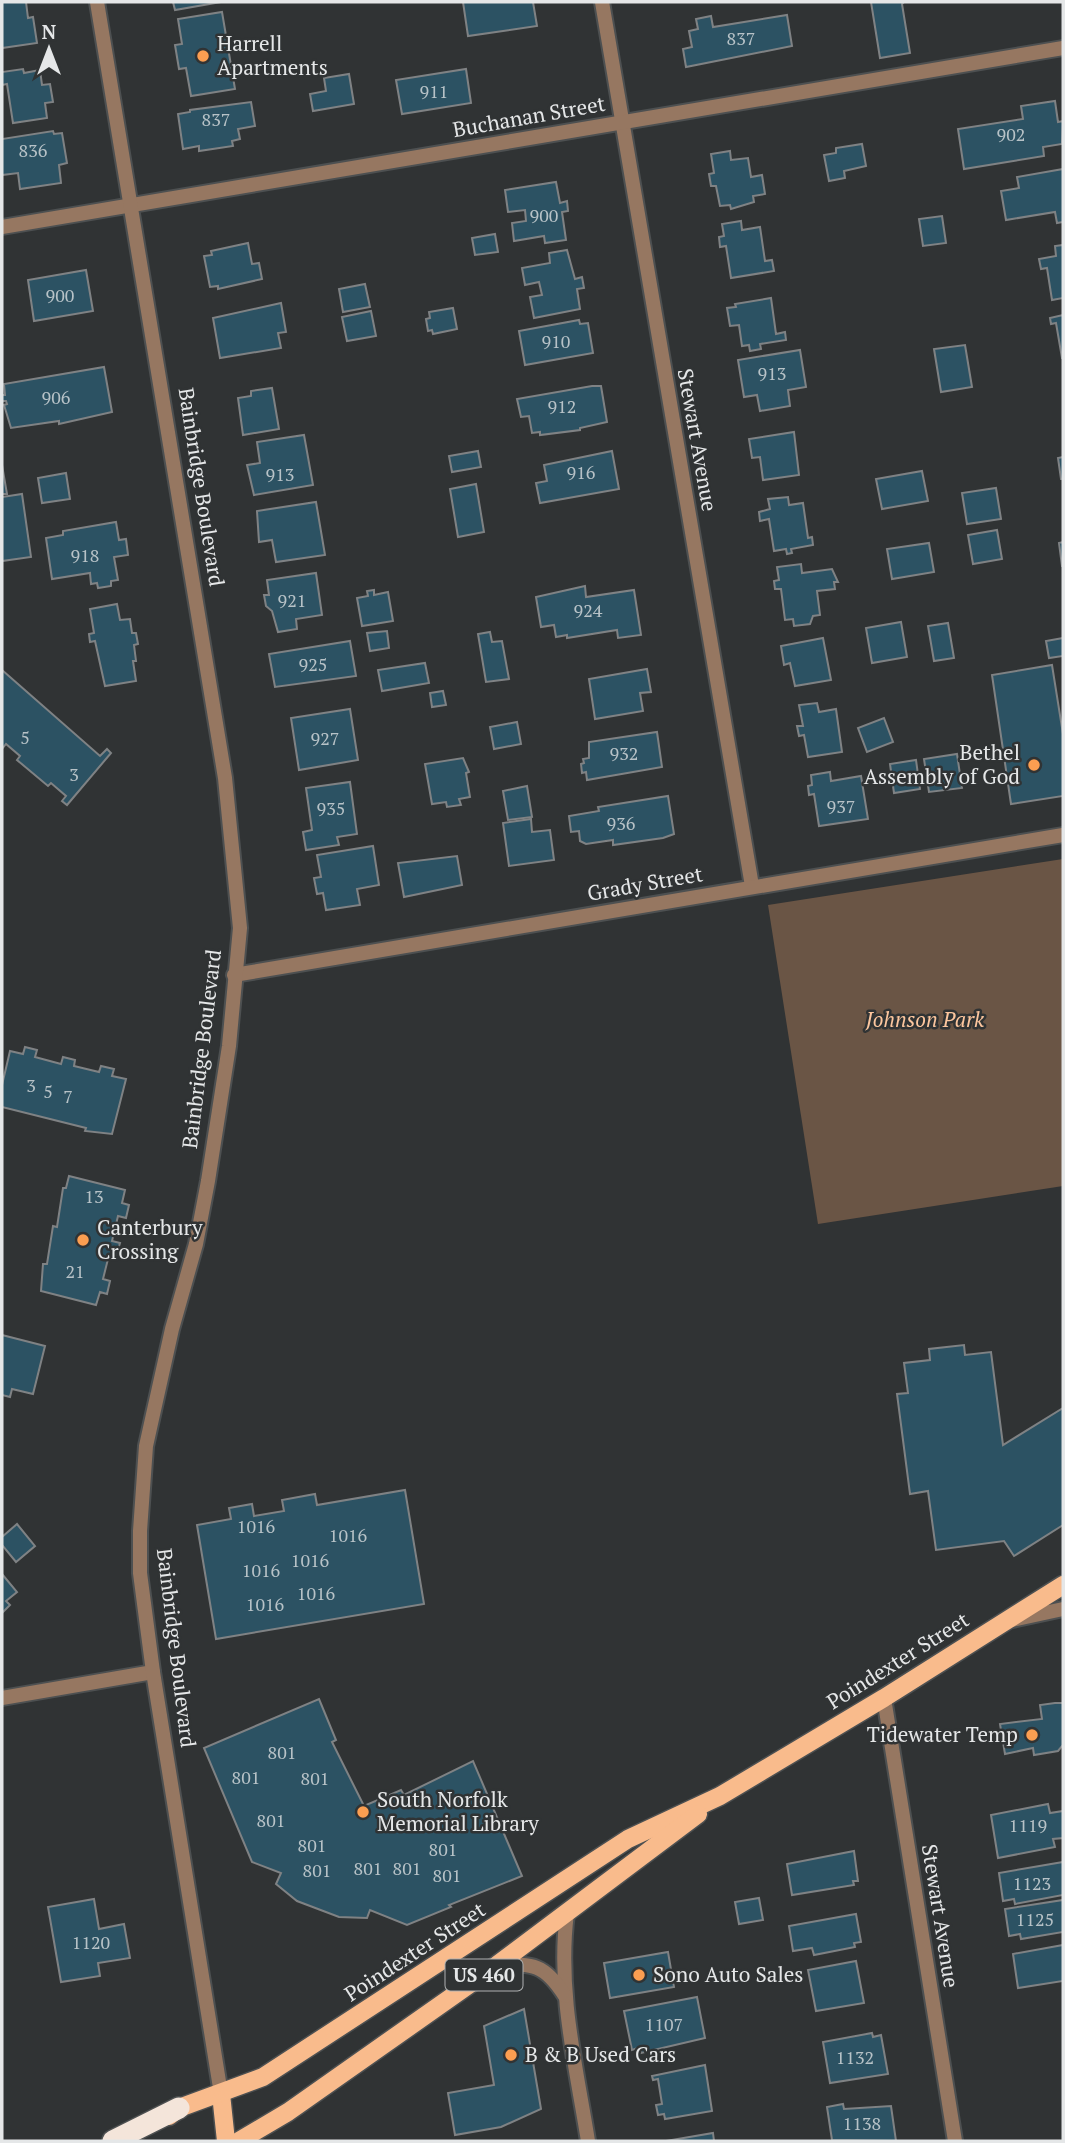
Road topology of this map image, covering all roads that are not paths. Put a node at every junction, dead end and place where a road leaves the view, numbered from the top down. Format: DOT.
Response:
graph roads {
  1 [pos="97,2"];
  2 [pos="602,2"];
  3 [pos="1063,48"];
  4 [pos="621,123"];
  5 [pos="132,205"];
  6 [pos="2,227"];
  7 [pos="1063,835"];
  8 [pos="752,886"];
  9 [pos="234,975"];
  10 [pos="1063,1585"];
  11 [pos="1063,1609"];
  12 [pos="1004,1621"];
  13 [pos="153,1672"];
  14 [pos="2,1698"];
  15 [pos="884,1698"];
  16 [pos="720,1796"];
  17 [pos="567,1913"];
  18 [pos="496,1965"];
  19 [pos="565,1996"];
  20 [pos="221,2094"];
  21 [pos="179,2108"];
  22 [pos="113,2141"];
  23 [pos="134,2141"];
  24 [pos="226,2141"];
  25 [pos="239,2141"];
  26 [pos="588,2141"];
  27 [pos="955,2141"];
  1 -- 5 [label="street, Bainbridge Boulevard"];
  2 -- 4 [label="street, Stewart Avenue"];
  3 -- 4 [label="street, Buchanan Street"];
  4 -- 5 [label="street, Buchanan Street"];
  4 -- 8 [label="street, Stewart Avenue"];
  5 -- 6 [label="street, Buchanan Street"];
  5 -- 9 [label="street, Bainbridge Boulevard"];
  7 -- 8 [label="street, Grady Street"];
  8 -- 9 [label="street, Grady Street"];
  9 -- 13 [label="street, Bainbridge Boulevard"];
  10 -- 12 [label="main road, Poindexter Street / US 460"];
  11 -- 12 [label="street"];
  12 -- 15 [label="main road, Poindexter Street / US 460"];
  13 -- 14 [label="street"];
  13 -- 20 [label="street, Bainbridge Boulevard"];
  15 -- 16 [label="main road, Poindexter Street / US 460"];
  15 -- 27 [label="street, Stewart Avenue"];
  16 -- 17 [label="main road, Poindexter Street / US 460"];
  16 -- 20 [label="main road, Poindexter Street / US 460"];
  17 -- 18 [label="main road, Poindexter Street / US 460"];
  17 -- 19 [label="street"];
  18 -- 19 [label="street"];
  18 -- 25 [label="main road, Poindexter Street / US 460"];
  19 -- 26 [label="street"];
  20 -- 21 [label="main road, Poindexter Street"];
  20 -- 24 [label="main road, Bainbridge Boulevard"];
  21 -- 22 [label="highway"];
  21 -- 23 [label="main road, Poindexter Street"];
}
